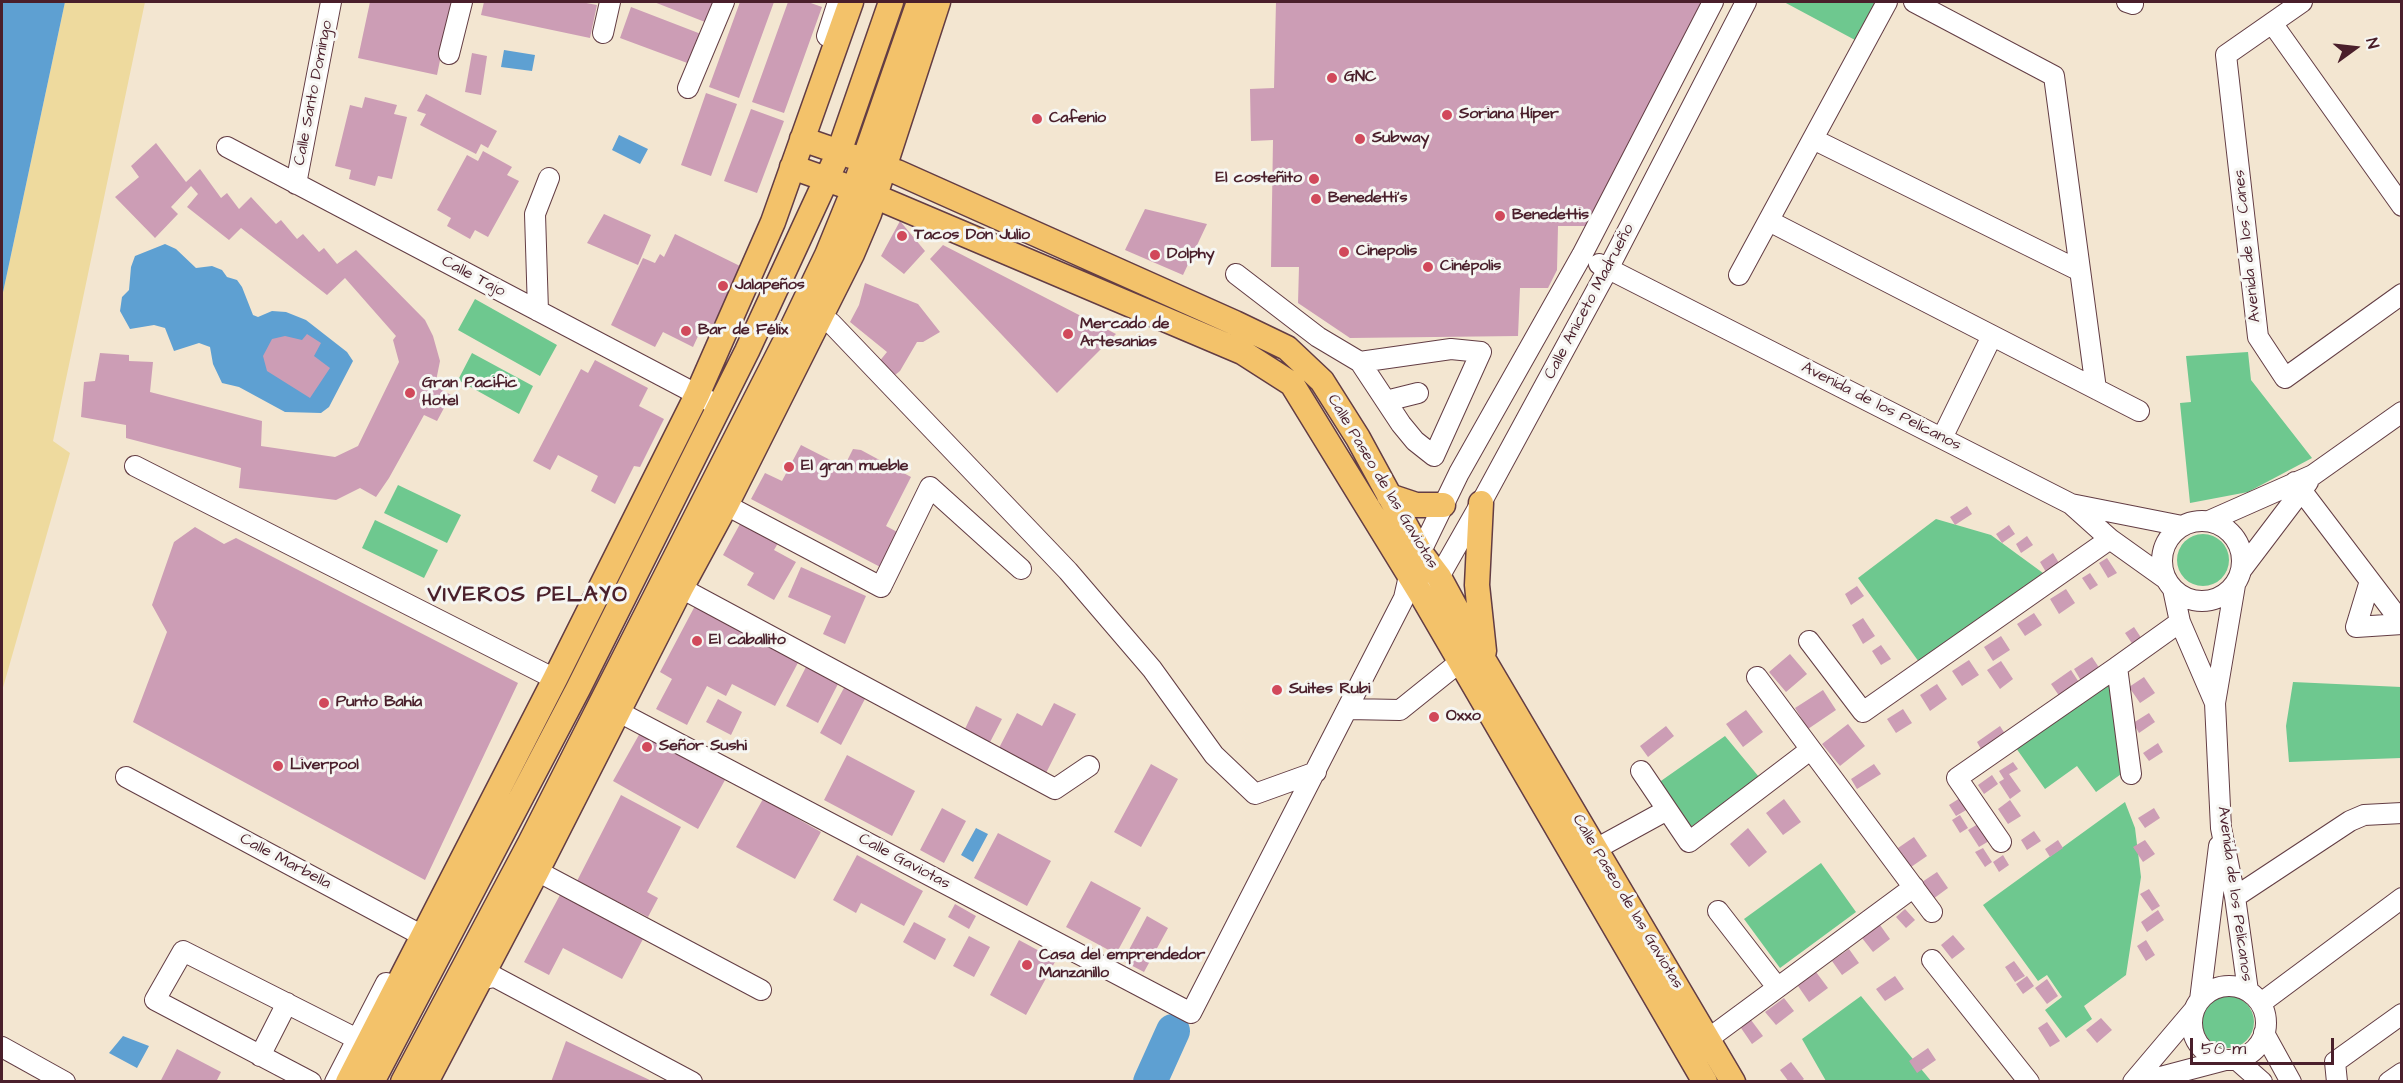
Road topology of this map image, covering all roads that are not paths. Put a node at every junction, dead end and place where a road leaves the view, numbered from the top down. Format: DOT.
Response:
graph roads {
  1 [pos="462,2"];
  2 [pos="610,2"];
  3 [pos="724,2"];
  4 [pos="838,2"];
  5 [pos="851,2"];
  6 [pos="891,2"];
  7 [pos="919,2"];
  8 [pos="938,2"];
  9 [pos="1713,2"];
  10 [pos="1746,2"];
  11 [pos="1887,2"];
  12 [pos="1914,2"];
  13 [pos="2302,2"];
  14 [pos="325,5"];
  15 [pos="2272,23"];
  16 [pos="603,33"];
  17 [pos="449,54"];
  18 [pos="688,88"];
  19 [pos="802,139"];
  20 [pos="1813,139"];
  21 [pos="227,147"];
  22 [pos="839,152"];
  23 [pos="874,164"];
  24 [pos="792,167"];
  25 [pos="549,178"];
  26 [pos="827,180"];
  27 [pos="296,184"];
  28 [pos="864,193"];
  29 [pos="2402,206"];
  30 [pos="1768,221"];
  31 [pos="773,222"];
  32 [pos="1582,255"];
  33 [pos="1608,269"];
  34 [pos="2080,271"];
  35 [pos="1236,274"];
  36 [pos="1739,275"];
  37 [pos="2402,294"];
  38 [pos="538,311"];
  39 [pos="822,318"];
  40 [pos="1992,336"];
  41 [pos="747,351"];
  42 [pos="1360,362"];
  43 [pos="2096,389"];
  44 [pos="693,393"];
  45 [pos="1418,393"];
  46 [pos="1386,401"];
  47 [pos="719,406"];
  48 [pos="2139,411"];
  49 [pos="2402,412"];
  50 [pos="1942,438"];
  51 [pos="1434,456"];
  52 [pos="135,466"];
  53 [pos="1459,473"];
  54 [pos="2303,483"];
  55 [pos="1389,496"];
  56 [pos="1481,503"];
  57 [pos="2072,504"];
  58 [pos="726,505"];
  59 [pos="1443,505"];
  60 [pos="2209,521"];
  61 [pos="2182,526"];
  62 [pos="2110,539"];
  63 [pos="1420,552"];
  64 [pos="1021,569"];
  65 [pos="1438,577"];
  66 [pos="2239,577"];
  67 [pos="2370,581"];
  68 [pos="2169,584"];
  69 [pos="681,588"];
  70 [pos="1411,589"];
  71 [pos="2180,622"];
  72 [pos="2402,623"];
  73 [pos="1809,641"];
  74 [pos="1461,661"];
  75 [pos="1485,662"];
  76 [pos="2117,667"];
  77 [pos="551,677"];
  78 [pos="1757,677"];
  79 [pos="2215,704"];
  80 [pos="1348,709"];
  81 [pos="617,711"];
  82 [pos="1810,750"];
  83 [pos="1089,766"];
  84 [pos="1641,771"];
  85 [pos="1316,772"];
  86 [pos="2131,774"];
  87 [pos="126,777"];
  88 [pos="1667,810"];
  89 [pos="2402,813"];
  90 [pos="2221,828"];
  91 [pos="2001,842"];
  92 [pos="1585,854"];
  93 [pos="537,872"];
  94 [pos="1914,887"];
  95 [pos="2235,897"];
  96 [pos="2402,898"];
  97 [pos="1718,911"];
  98 [pos="1932,912"];
  99 [pos="418,933"];
  100 [pos="444,947"];
  101 [pos="1932,960"];
  102 [pos="478,980"];
  103 [pos="1777,987"];
  104 [pos="761,990"];
  105 [pos="2254,997"];
  106 [pos="288,1003"];
  107 [pos="2197,1005"];
  108 [pos="2402,1014"];
  109 [pos="382,1017"];
  110 [pos="2265,1034"];
  111 [pos="1708,1040"];
  112 [pos="362,1041"];
  113 [pos="2,1047"];
  114 [pos="418,1052"];
  115 [pos="260,1056"];
  116 [pos="2231,1060"];
  117 [pos="2402,1073"];
  118 [pos="65,1082"];
  119 [pos="311,1082"];
  120 [pos="335,1082"];
  121 [pos="348,1082"];
  122 [pos="372,1082"];
  123 [pos="403,1082"];
  124 [pos="426,1082"];
  125 [pos="692,1082"];
  126 [pos="1705,1082"];
  127 [pos="1733,1082"];
  128 [pos="2029,1082"];
  129 [pos="2133,1082"];
  130 [pos="2142,1082"];
  131 [pos="2262,1082"];
  132 [pos="2291,1082"];
  133 [pos="2337,1082"];
  134 [pos="2389,1082"];
  1 -- 17 [label="street"];
  2 -- 16 [label="street"];
  3 -- 18 [label="street"];
  4 -- 44 [label="street"];
  5 -- 19 [label="main road"];
  6 -- 22 [label="main road"];
  7 -- 23 [label="main road"];
  8 -- 23 [label="main road"];
  9 -- 32 [label="street, Calle Aniceto Madrueño"];
  10 -- 33 [label="street, Calle Aniceto Madrueño"];
  11 -- 20 [label="street"];
  12 -- 34 [label="street"];
  13 -- 15 [label="street, Avenida de los Canes"];
  14 -- 27 [label="street, Calle Santo Domingo"];
  15 -- 29 [label="street"];
  15 -- 37 [label="street, Avenida de los Canes"];
  19 -- 22 [label="main road, Calle Paseo de las Gaviotas"];
  19 -- 24 [label="main road"];
  20 -- 30 [label="street"];
  20 -- 34 [label="street"];
  21 -- 27 [label="street, Calle Tajo"];
  22 -- 23 [label="main road, Calle Paseo de las Gaviotas"];
  22 -- 26 [label="main road"];
  23 -- 28 [label="main road"];
  23 -- 55 [label="main road, Calle Paseo de las Gaviotas"];
  24 -- 26 [label="main road, Calle Paseo de las Gaviotas"];
  24 -- 31 [label="main road"];
  25 -- 38 [label="street"];
  26 -- 28 [label="main road, Calle Paseo de las Gaviotas"];
  26 -- 41 [label="main road"];
  27 -- 38 [label="street, Calle Tajo"];
  28 -- 39 [label="main road"];
  28 -- 70 [label="main road, Calle Paseo de las Gaviotas"];
  28 -- 114 [label="main road"];
  30 -- 36 [label="street"];
  30 -- 40 [label="street"];
  31 -- 41 [label="main road"];
  31 -- 44 [label="main road"];
  32 -- 33 [label="street, Avenida de los Pelícanos"];
  32 -- 53 [label="street, Calle Aniceto Madrueño"];
  33 -- 50 [label="street, Avenida de los Pelícanos"];
  33 -- 56 [label="street, Calle Aniceto Madrueño"];
  34 -- 43 [label="street"];
  35 -- 42 [label="street"];
  38 -- 44 [label="street, Calle Tajo"];
  39 -- 58 [label="main road"];
  39 -- 85 [label="street"];
  40 -- 43 [label="street"];
  40 -- 50 [label="street"];
  41 -- 47 [label="main road"];
  42 -- 46 [label="street"];
  42 -- 51 [label="street"];
  43 -- 48 [label="street"];
  44 -- 47 [label="street, Calle Tajo"];
  44 -- 77 [label="main road"];
  45 -- 46 [label="street"];
  46 -- 51 [label="street"];
  47 -- 100 [label="main road"];
  49 -- 54 [label="street"];
  50 -- 57 [label="street, Avenida de los Pelícanos"];
  51 -- 53 [label="street"];
  52 -- 77 [label="street"];
  53 -- 59 [label="street, Calle Aniceto Madrueño"];
  54 -- 60 [label="street"];
  54 -- 66 [label="street"];
  54 -- 67 [label="street"];
  55 -- 59 [label="main road"];
  55 -- 63 [label="main road, Calle Paseo de las Gaviotas"];
  56 -- 65 [label="street, Calle Aniceto Madrueño"];
  56 -- 75 [label="main road"];
  57 -- 61 [label="street"];
  57 -- 62 [label="street, Avenida de los Pelícanos"];
  58 -- 64 [label="street"];
  58 -- 69 [label="main road"];
  59 -- 63 [label="street, Calle Aniceto Madrueño"];
  60 -- 61 [label="street"];
  60 -- 66 [label="street"];
  61 -- 68 [label="street"];
  62 -- 68 [label="street, Avenida de los Pelícanos"];
  62 -- 73 [label="street"];
  63 -- 65 [label="main road, Calle Paseo de las Gaviotas"];
  63 -- 70 [label="street, Calle Aniceto Madrueño"];
  65 -- 70 [label="street, Calle Aniceto Madrueño"];
  65 -- 75 [label="main road, Calle Paseo de las Gaviotas"];
  66 -- 68 [label="street"];
  66 -- 79 [label="street"];
  67 -- 72 [label="street"];
  67 -- 72 [label="street"];
  68 -- 71 [label="street, Avenida de los Pelícanos"];
  69 -- 81 [label="main road"];
  69 -- 83 [label="street"];
  70 -- 74 [label="main road, Calle Paseo de las Gaviotas"];
  70 -- 80 [label="street"];
  71 -- 76 [label="street"];
  71 -- 79 [label="street, Avenida de los Pelícanos"];
  74 -- 80 [label="street"];
  74 -- 92 [label="main road, Calle Paseo de las Gaviotas"];
  75 -- 92 [label="main road, Calle Paseo de las Gaviotas"];
  76 -- 86 [label="street"];
  76 -- 91 [label="street"];
  77 -- 99 [label="main road"];
  78 -- 82 [label="street"];
  79 -- 90 [label="street, Avenida de los Pelícanos"];
  80 -- 85 [label="street"];
  81 -- 85 [label="street, Calle Gaviotas"];
  81 -- 93 [label="main road"];
  82 -- 88 [label="street"];
  82 -- 94 [label="street"];
  84 -- 88 [label="street"];
  87 -- 99 [label="street, Calle Marbella"];
  88 -- 92 [label="street"];
  89 -- 95 [label="street"];
  90 -- 95 [label="street, Avenida de los Pelícanos"];
  90 -- 107 [label="street"];
  92 -- 111 [label="main road, Calle Paseo de las Gaviotas"];
  92 -- 126 [label="main road, Calle Paseo de las Gaviotas"];
  93 -- 102 [label="main road"];
  93 -- 104 [label="street"];
  94 -- 98 [label="street"];
  94 -- 103 [label="street"];
  95 -- 105 [label="street, Avenida de los Pelícanos"];
  96 -- 105 [label="street"];
  97 -- 103 [label="street"];
  99 -- 100 [label="street, Calle Marbella"];
  99 -- 109 [label="main road"];
  99 -- 112 [label="street"];
  100 -- 109 [label="main road"];
  100 -- 122 [label="main road"];
  101 -- 128 [label="street"];
  102 -- 114 [label="main road"];
  102 -- 124 [label="main road"];
  102 -- 125 [label="street"];
  103 -- 111 [label="street"];
  105 -- 107 [label="street"];
  105 -- 110 [label="street"];
  106 -- 112 [label="street"];
  106 -- 115 [label="street"];
  106 -- 115 [label="street"];
  107 -- 116 [label="street"];
  107 -- 129 [label="street"];
  108 -- 133 [label="street"];
  109 -- 112 [label="main road"];
  110 -- 116 [label="street"];
  110 -- 132 [label="street"];
  111 -- 127 [label="main road, Calle Paseo de las Gaviotas"];
  112 -- 120 [label="street"];
  112 -- 121 [label="main road"];
  113 -- 118 [label="street"];
  114 -- 123 [label="main road"];
  115 -- 119 [label="street"];
  116 -- 130 [label="street"];
  116 -- 131 [label="street"];
  117 -- 134 [label="street"];
}
